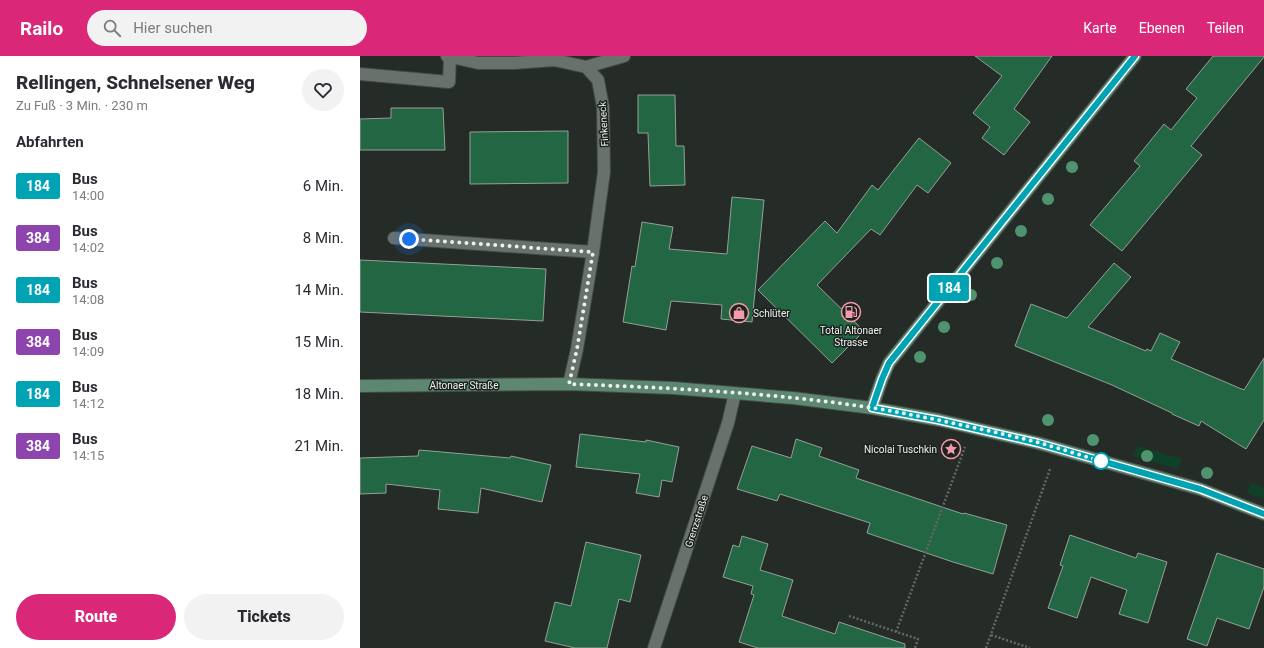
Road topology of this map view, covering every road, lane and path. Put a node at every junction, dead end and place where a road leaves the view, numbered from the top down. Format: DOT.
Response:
graph roads {
  1 [pos="624,56"];
  2 [pos="1135,56"];
  3 [pos="448,57"];
  4 [pos="586,67"];
  5 [pos="360,74"];
  6 [pos="394,238"];
  7 [pos="593,252"];
  8 [pos="569,384"];
  9 [pos="360,386"];
  10 [pos="735,393"];
  11 [pos="872,408"];
  12 [pos="964,447"];
  13 [pos="1050,469"];
  14 [pos="1264,514"];
  15 [pos="848,616"];
  16 [pos="896,632"];
  17 [pos="991,635"];
  18 [pos="654,648"];
  19 [pos="915,648"];
  20 [pos="986,648"];
  21 [pos="1028,648"];
  1 -- 4 [label="street"];
  2 -- 11 [label="main road"];
  3 -- 4 [label="street"];
  3 -- 5 [label="street"];
  4 -- 7 [label="street, Finkeneck"];
  6 -- 7 [label="street"];
  7 -- 8 [label="street"];
  8 -- 9 [label="main road, Altonaer Straße"];
  8 -- 10 [label="main road, Altonaer Straße"];
  10 -- 11 [label="main road, Altonaer Straße"];
  10 -- 18 [label="street, Grenzstraße"];
  11 -- 14 [label="main road, Altonaer Straße"];
  12 -- 16 [label="path"];
  13 -- 17 [label="path"];
  15 -- 16 [label="path"];
  16 -- 19 [label="path"];
  17 -- 20 [label="path"];
  17 -- 21 [label="path"];
}
